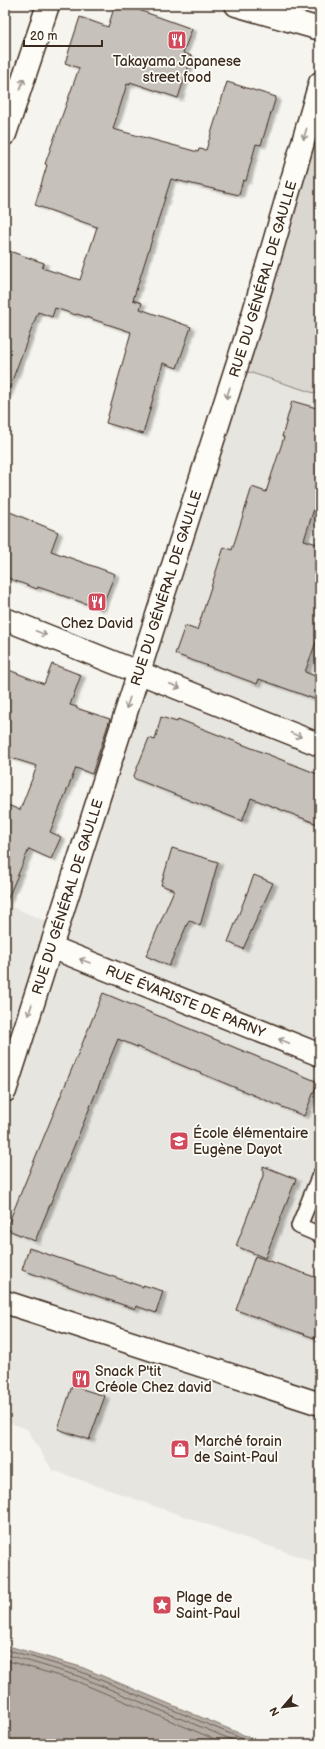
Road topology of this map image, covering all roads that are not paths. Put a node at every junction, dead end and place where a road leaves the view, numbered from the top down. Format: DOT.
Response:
graph roads {
  1 [pos="48,5"];
  2 [pos="236,5"];
  3 [pos="320,29"];
  4 [pos="320,84"];
  5 [pos="5,134"];
  6 [pos="5,619"];
  7 [pos="138,672"];
  8 [pos="320,745"];
  9 [pos="51,947"];
  10 [pos="320,1055"];
  11 [pos="5,1091"];
  12 [pos="320,1175"];
  13 [pos="320,1235"];
  14 [pos="5,1302"];
  15 [pos="320,1404"];
  5 -- 1 [label="main road, one-way"];
  2 -- 3 [label="main road"];
  4 -- 7 [label="main road, RUE DU GÉNÉRAL DE GAULLE, one-way"];
  6 -- 7 [label="main road, one-way"];
  7 -- 8 [label="main road, one-way"];
  7 -- 9 [label="main road, RUE DU GÉNÉRAL DE GAULLE, one-way"];
  10 -- 9 [label="main road, RUE ÉVARISTE DE PARNY, one-way"];
  9 -- 11 [label="main road, RUE DU GÉNÉRAL DE GAULLE, one-way"];
  12 -- 13 [label="lane"];
  14 -- 15 [label="main road"];
}
